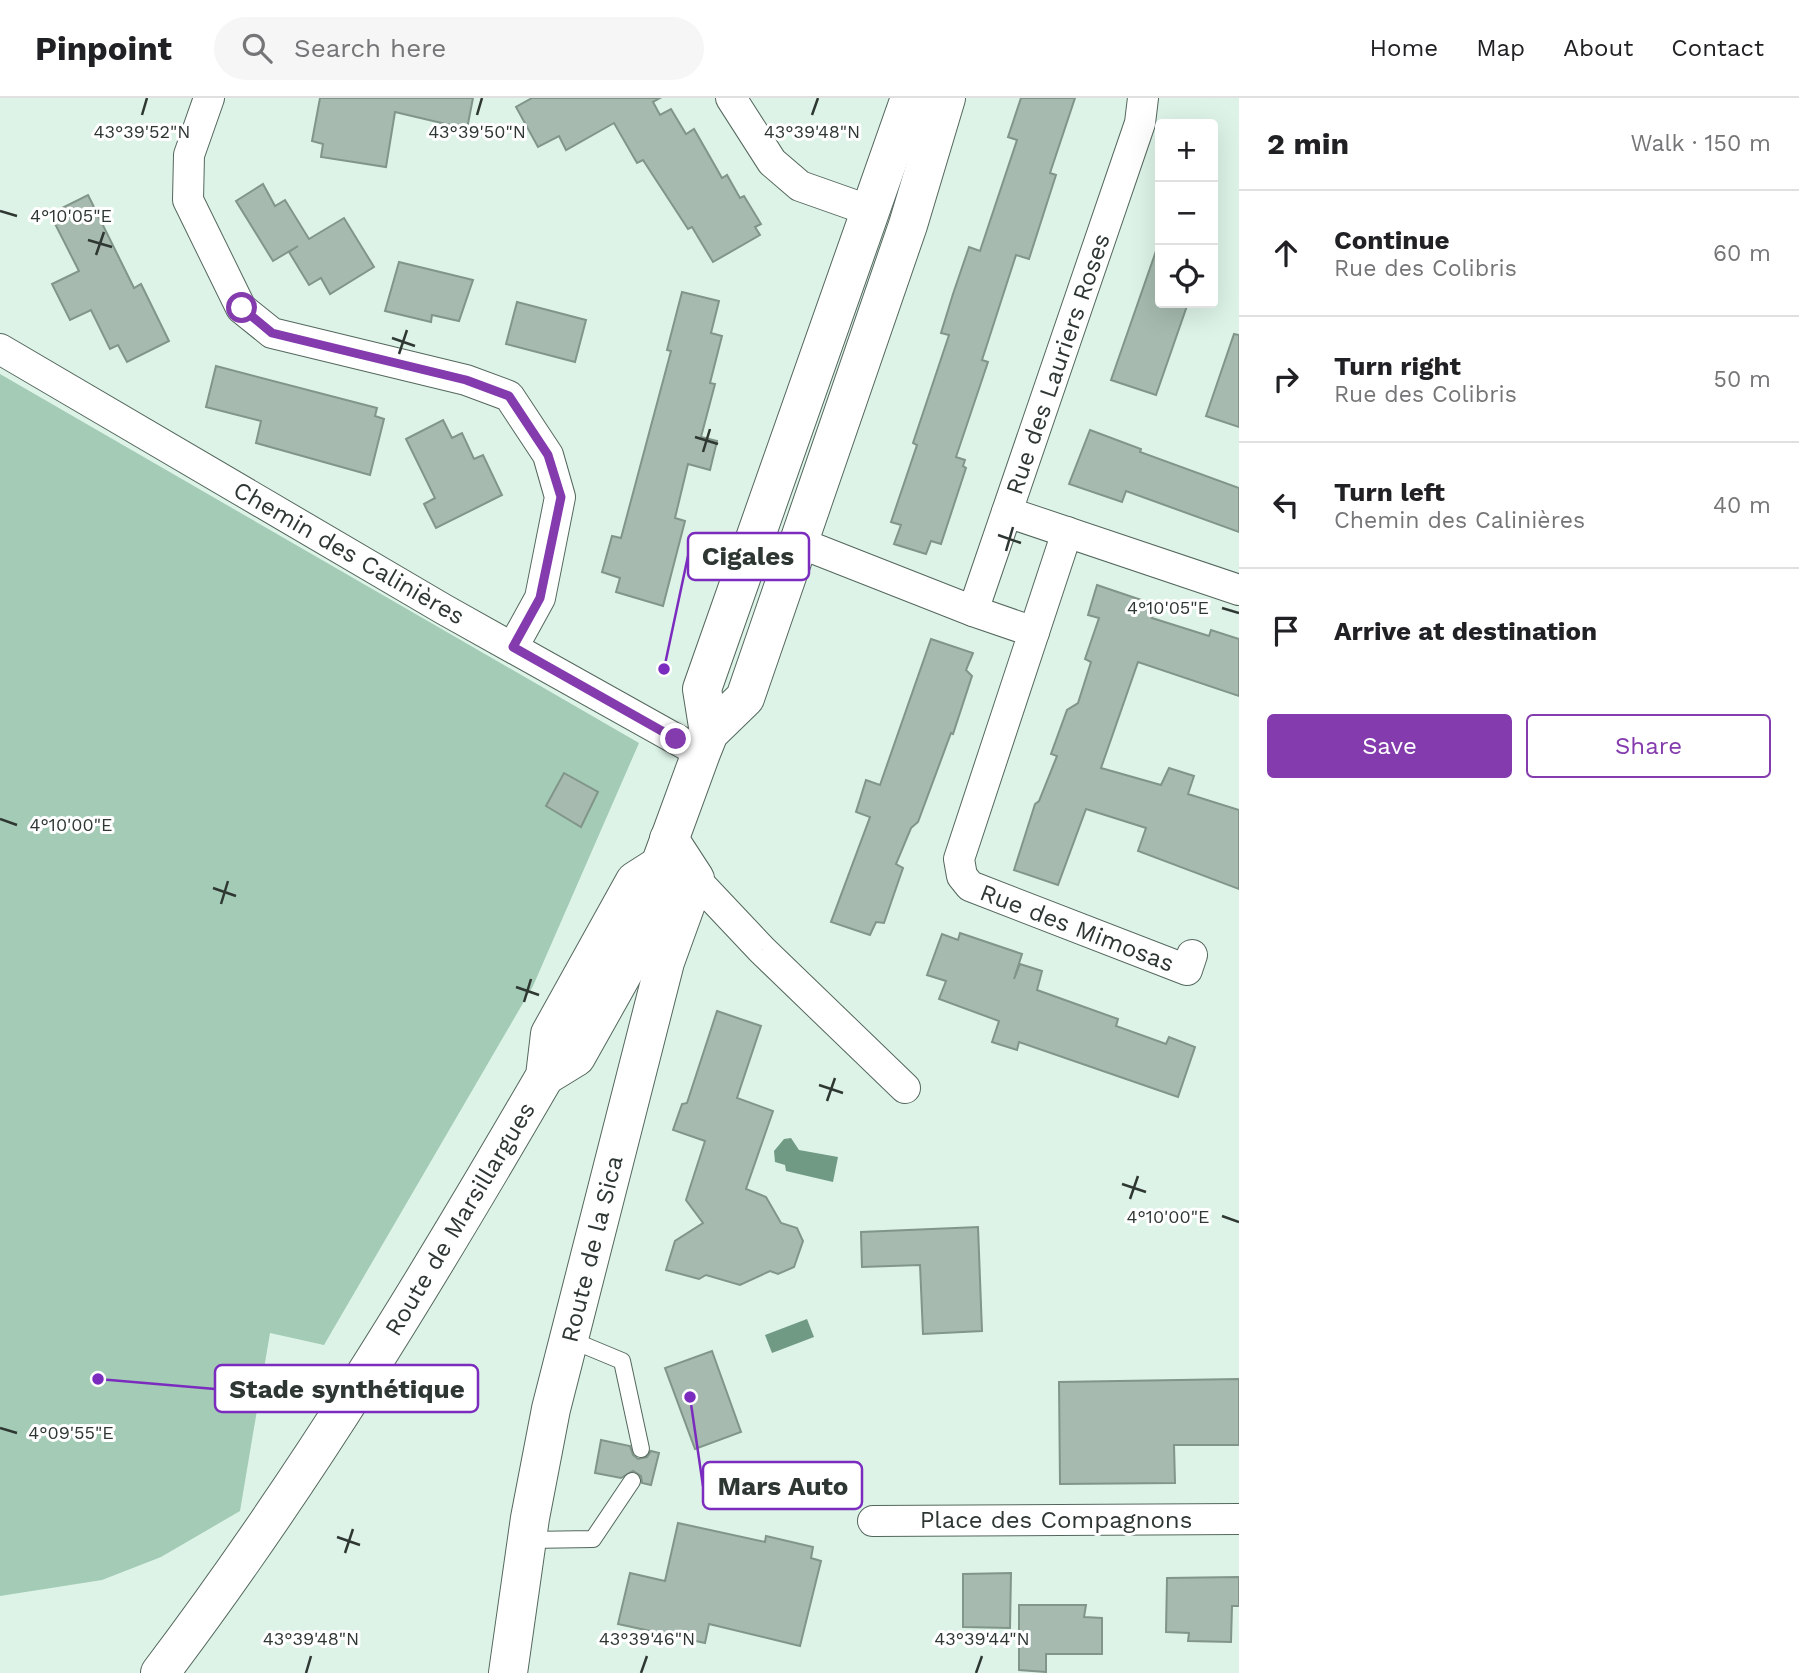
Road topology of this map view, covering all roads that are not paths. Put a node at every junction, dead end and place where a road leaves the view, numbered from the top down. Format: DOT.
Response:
graph roads {
  1 [pos="209,98"];
  2 [pos="731,98"];
  3 [pos="910,98"];
  4 [pos="946,98"];
  5 [pos="1143,98"];
  6 [pos="868,211"];
  7 [pos="908,225"];
  8 [pos="0,349"];
  9 [pos="1007,512"];
  10 [pos="759,520"];
  11 [pos="1067,532"];
  12 [pos="800,543"];
  13 [pos="1239,590"];
  14 [pos="973,611"];
  15 [pos="1034,632"];
  16 [pos="513,647"];
  17 [pos="705,743"];
  18 [pos="665,852"];
  19 [pos="695,879"];
  20 [pos="1192,955"];
  21 [pos="905,1088"];
  22 [pos="569,1339"];
  23 [pos="641,1449"];
  24 [pos="632,1481"];
  25 [pos="1239,1520"];
  26 [pos="873,1521"];
  27 [pos="528,1539"];
  28 [pos="160,1673"];
  29 [pos="509,1673"];
  1 -- 16 [label="street"];
  2 -- 6 [label="street"];
  3 -- 6 [label="main road"];
  4 -- 7 [label="main road"];
  5 -- 9 [label="street, Rue des Lauriers Roses"];
  6 -- 7 [label="main road"];
  6 -- 10 [label="main road"];
  7 -- 12 [label="main road"];
  8 -- 16 [label="street, Chemin des Calinières"];
  9 -- 11 [label="street"];
  9 -- 14 [label="street, Rue des Lauriers Roses"];
  10 -- 12 [label="main road"];
  10 -- 17 [label="main road"];
  11 -- 13 [label="street"];
  11 -- 15 [label="street, Rue des Mimosas"];
  12 -- 14 [label="street"];
  12 -- 17 [label="main road"];
  14 -- 15 [label="street"];
  15 -- 20 [label="street, Rue des Mimosas"];
  16 -- 17 [label="street, Chemin des Calinières"];
  17 -- 18 [label="main road, Route de Marsillargues"];
  18 -- 19 [label="main road"];
  18 -- 28 [label="main road, Route de Marsillargues"];
  19 -- 21 [label="street"];
  19 -- 22 [label="main road, Route de la Sica"];
  22 -- 23 [label="lane"];
  22 -- 27 [label="main road, Route de la Sica"];
  24 -- 27 [label="lane"];
  25 -- 26 [label="street, Place des Compagnons"];
  27 -- 29 [label="main road, Route de la Sica"];
}
